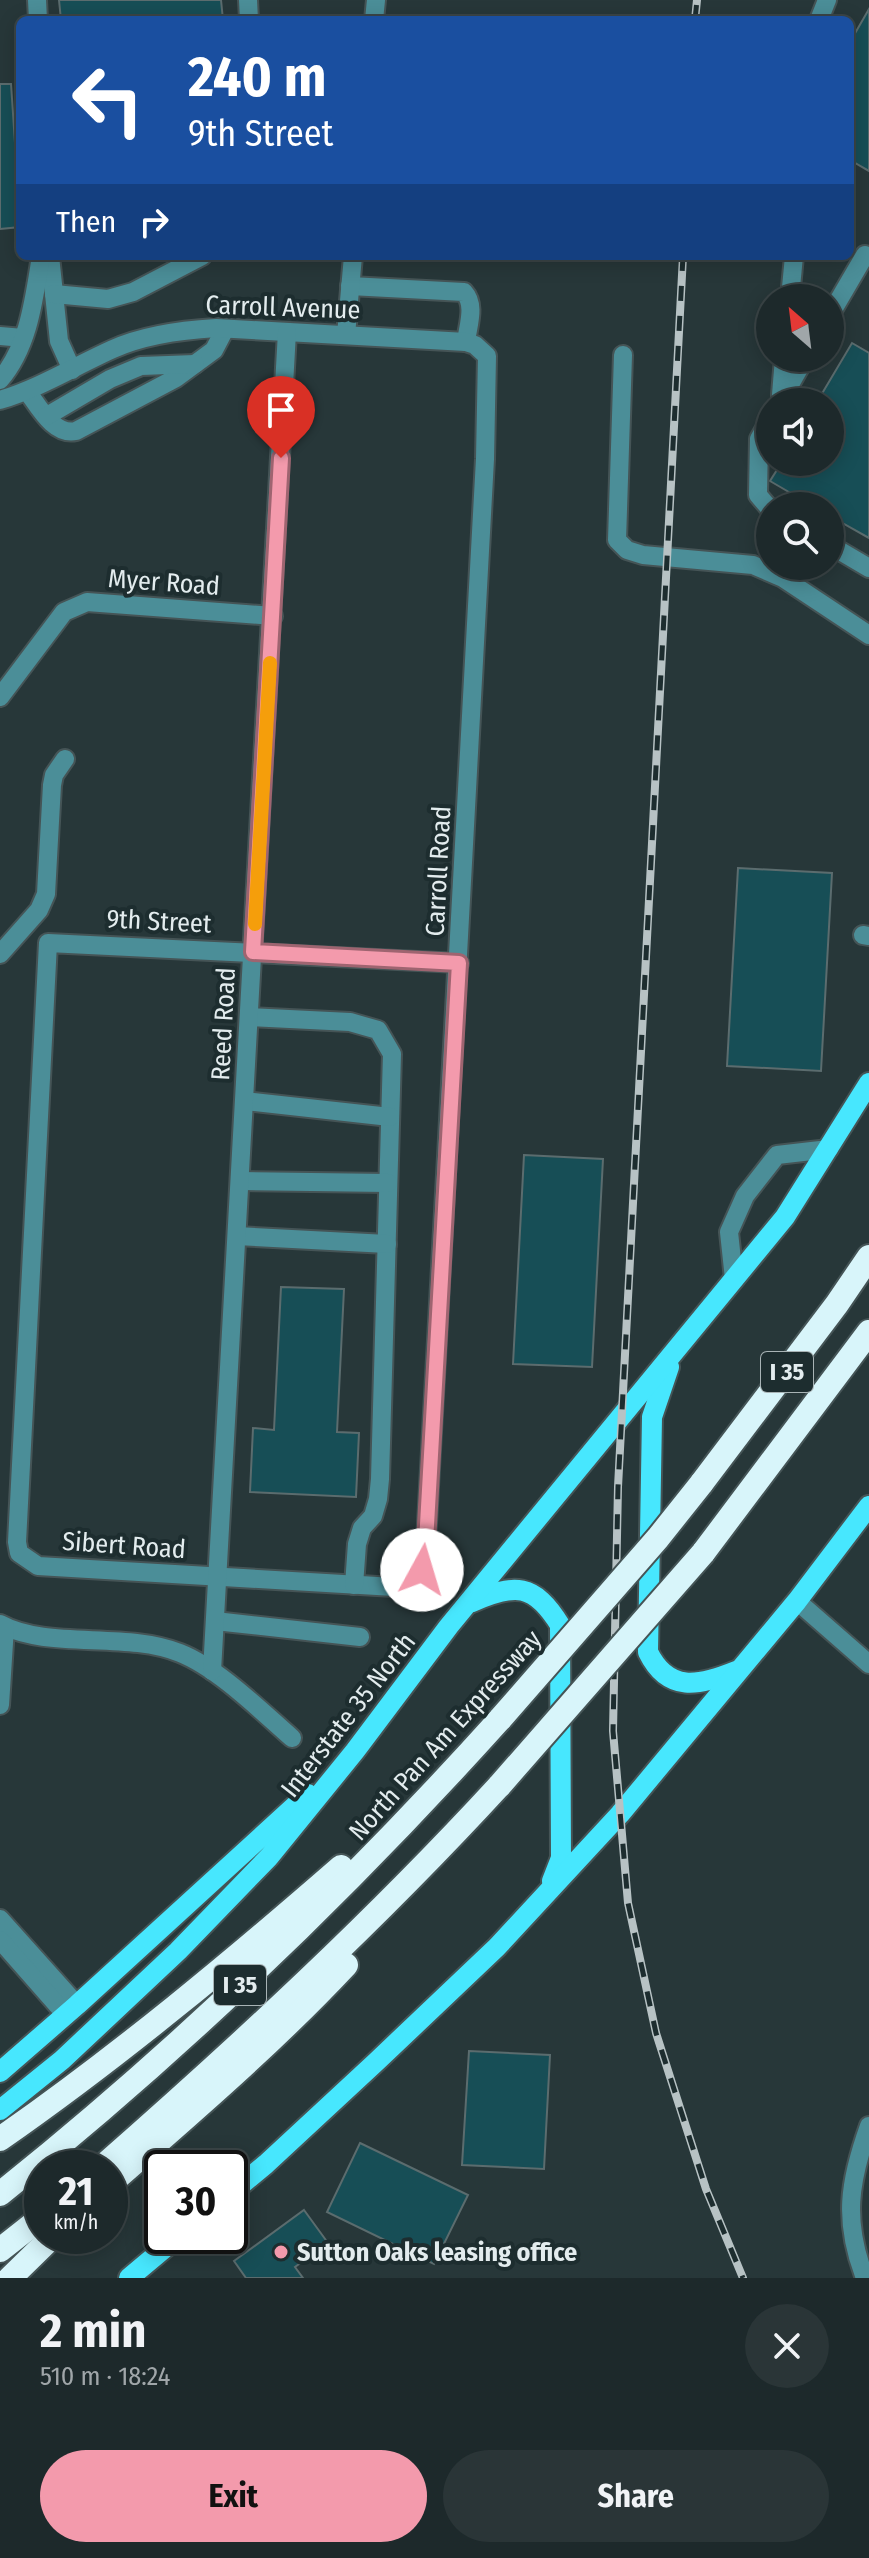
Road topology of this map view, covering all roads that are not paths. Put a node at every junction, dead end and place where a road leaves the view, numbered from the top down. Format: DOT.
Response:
graph roads {
  1 [pos="861,253"];
  2 [pos="40,260"];
  3 [pos="50,260"];
  4 [pos="194,260"];
  5 [pos="353,260"];
  6 [pos="794,260"];
  7 [pos="791,284"];
  8 [pos="350,286"];
  9 [pos="844,287"];
  10 [pos="54,294"];
  11 [pos="225,329"];
  12 [pos="287,332"];
  13 [pos="346,335"];
  14 [pos="0,336"];
  15 [pos="23,338"];
  16 [pos="473,345"];
  17 [pos="623,355"];
  18 [pos="195,364"];
  19 [pos="72,370"];
  20 [pos="0,380"];
  21 [pos="27,391"];
  22 [pos="0,400"];
  23 [pos="47,416"];
  24 [pos="844,553"];
  25 [pos="869,568"];
  26 [pos="273,616"];
  27 [pos="869,635"];
  28 [pos="0,697"];
  29 [pos="65,759"];
  30 [pos="48,943"];
  31 [pos="253,952"];
  32 [pos="0,954"];
  33 [pos="459,963"];
  34 [pos="250,1017"];
  35 [pos="869,1083"];
  36 [pos="245,1101"];
  37 [pos="390,1117"];
  38 [pos="829,1149"];
  39 [pos="240,1181"];
  40 [pos="388,1183"];
  41 [pos="237,1236"];
  42 [pos="387,1244"];
  43 [pos="869,1257"];
  44 [pos="734,1279"];
  45 [pos="869,1332"];
  46 [pos="675,1352"];
  47 [pos="869,1506"];
  48 [pos="217,1577"];
  49 [pos="354,1585"];
  50 [pos="797,1601"];
  51 [pos="468,1604"];
  52 [pos="215,1621"];
  53 [pos="2,1627"];
  54 [pos="39,1636"];
  55 [pos="360,1637"];
  56 [pos="1,1651"];
  57 [pos="869,1664"];
  58 [pos="212,1671"];
  59 [pos="738,1671"];
  60 [pos="0,1705"];
  61 [pos="292,1738"];
  62 [pos="355,1751"];
  63 [pos="464,1760"];
  64 [pos="413,1878"];
  65 [pos="547,1892"];
  66 [pos="0,1919"];
  67 [pos="0,1940"];
  68 [pos="71,2010"];
  69 [pos="0,2072"];
  70 [pos="0,2110"];
  71 [pos="869,2126"];
  72 [pos="0,2139"];
  73 [pos="121,2150"];
  74 [pos="128,2168"];
  75 [pos="248,2178"];
  76 [pos="0,2194"];
  77 [pos="24,2231"];
  78 [pos="0,2250"];
  79 [pos="35,2254"];
  80 [pos="158,2254"];
  81 [pos="10,2278"];
  82 [pos="129,2278"];
  83 [pos="865,2278"];
  1 -- 9 [label="street"];
  2 -- 15 [label="street"];
  3 -- 10 [label="street"];
  4 -- 10 [label="street"];
  5 -- 8 [label="street"];
  6 -- 7 [label="street"];
  8 -- 13 [label="street"];
  8 -- 16 [label="street, Carroll Road"];
  10 -- 19 [label="street"];
  11 -- 12 [label="street, Carroll Avenue"];
  11 -- 18 [label="street"];
  11 -- 19 [label="street, Carroll Avenue"];
  12 -- 13 [label="street, Carroll Avenue"];
  12 -- 26 [label="street, Reed Road"];
  13 -- 16 [label="street, Carroll Avenue"];
  14 -- 15 [label="street"];
  15 -- 20 [label="street"];
  16 -- 33 [label="street, Carroll Road"];
  17 -- 27 [label="street"];
  18 -- 23 [label="street"];
  18 -- 23 [label="street"];
  19 -- 21 [label="street, Carroll Avenue"];
  21 -- 22 [label="street, Carroll Avenue"];
  21 -- 23 [label="street"];
  24 -- 25 [label="street"];
  26 -- 28 [label="street, Myer Road"];
  26 -- 31 [label="street, Reed Road"];
  29 -- 32 [label="street"];
  30 -- 31 [label="street, 9th Street"];
  30 -- 48 [label="street, Sibert Road"];
  31 -- 33 [label="street, 9th Street"];
  31 -- 34 [label="street, Reed Road"];
  33 -- 49 [label="street, Carroll Road"];
  34 -- 36 [label="street, Reed Road"];
  34 -- 37 [label="street"];
  35 -- 38 [label="main road, Interstate 35 North"];
  36 -- 37 [label="street"];
  36 -- 39 [label="street, Reed Road"];
  37 -- 40 [label="street"];
  38 -- 44 [label="main road, Interstate 35 North"];
  38 -- 44 [label="street"];
  39 -- 40 [label="street"];
  39 -- 41 [label="street, Reed Road"];
  40 -- 42 [label="street"];
  41 -- 42 [label="street"];
  41 -- 48 [label="street, Reed Road"];
  42 -- 49 [label="street"];
  43 -- 63 [label="highway, North Pan Am Expressway / I 35, bridge"];
  44 -- 46 [label="main road, Interstate 35 North"];
  45 -- 64 [label="highway, I 35, bridge"];
  46 -- 51 [label="main road, Interstate 35 North"];
  46 -- 59 [label="main road"];
  47 -- 50 [label="main road"];
  48 -- 49 [label="street, Carroll Road"];
  48 -- 52 [label="street, Reed Road"];
  50 -- 57 [label="street"];
  50 -- 59 [label="main road"];
  51 -- 62 [label="main road, Interstate 35 North"];
  51 -- 65 [label="main road"];
  52 -- 55 [label="street"];
  52 -- 58 [label="street, Reed Road"];
  53 -- 54 [label="street"];
  53 -- 56 [label="street"];
  54 -- 56 [label="street"];
  54 -- 58 [label="street"];
  56 -- 60 [label="street"];
  58 -- 61 [label="street"];
  59 -- 65 [label="main road"];
  62 -- 68 [label="main road"];
  62 -- 70 [label="main road, Interstate 35 North"];
  63 -- 72 [label="highway"];
  63 -- 76 [label="highway, North Pan Am Expressway / I 35"];
  64 -- 73 [label="highway, I 35"];
  64 -- 74 [label="highway"];
  65 -- 75 [label="main road"];
  66 -- 68 [label="street"];
  67 -- 68 [label="street"];
  68 -- 69 [label="main road"];
  71 -- 83 [label="street"];
  77 -- 78 [label="highway"];
  79 -- 81 [label="highway"];
  80 -- 82 [label="main road"];
}
